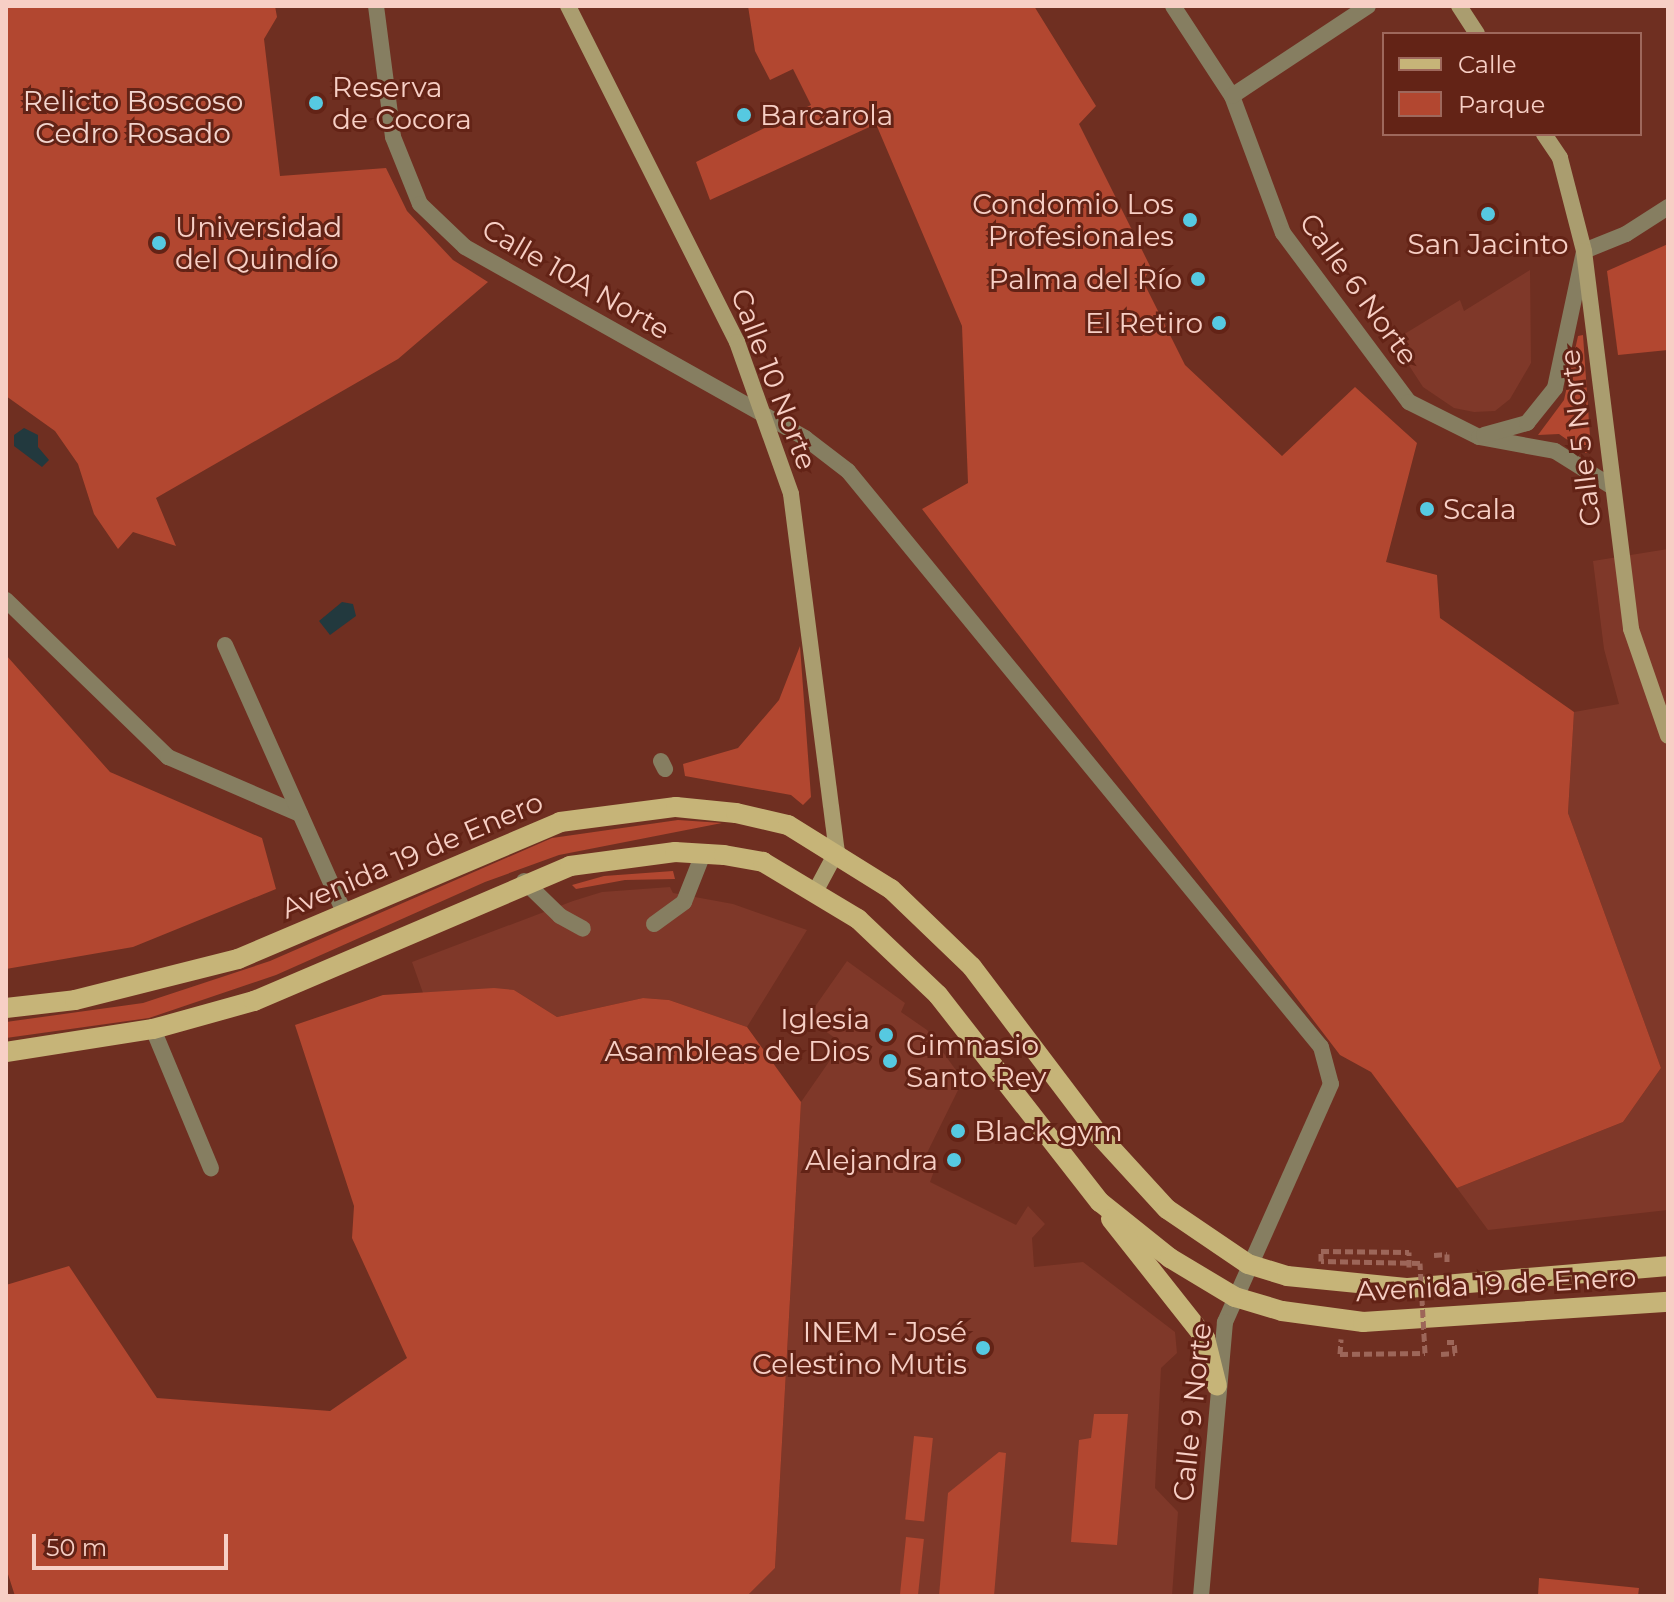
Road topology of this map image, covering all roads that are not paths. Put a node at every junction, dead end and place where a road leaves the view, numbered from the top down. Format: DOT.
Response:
graph roads {
  1 [pos="376,6"];
  2 [pos="568,6"];
  3 [pos="1173,6"];
  4 [pos="1368,6"];
  5 [pos="1459,6"];
  6 [pos="1476,32"];
  7 [pos="1232,96"];
  8 [pos="1545,136"];
  9 [pos="1668,207"];
  10 [pos="1584,251"];
  11 [pos="767,416"];
  12 [pos="1479,437"];
  13 [pos="1611,486"];
  14 [pos="6,600"];
  15 [pos="225,645"];
  16 [pos="1668,736"];
  17 [pos="300,814"];
  18 [pos="837,851"];
  19 [pos="703,854"];
  20 [pos="524,881"];
  21 [pos="815,892"];
  22 [pos="344,912"];
  23 [pos="654,924"];
  24 [pos="583,929"];
  25 [pos="6,1008"];
  26 [pos="153,1029"];
  27 [pos="6,1052"];
  28 [pos="1328,1063"];
  29 [pos="211,1168"];
  30 [pos="1100,1202"];
  31 [pos="1248,1264"];
  32 [pos="1668,1266"];
  33 [pos="1235,1297"];
  34 [pos="1668,1302"];
  35 [pos="1217,1386"];
  36 [pos="1201,1596"];
  1 -- 11 [label="street, Calle 10A Norte"];
  2 -- 11 [label="street, Calle 10 Norte"];
  3 -- 7 [label="street, Calle 6 Norte"];
  4 -- 7 [label="street"];
  5 -- 6 [label="street"];
  7 -- 12 [label="street, Calle 6 Norte"];
  8 -- 10 [label="street, Calle 5 Norte"];
  9 -- 10 [label="street"];
  10 -- 12 [label="street"];
  10 -- 13 [label="street, Calle 5 Norte"];
  11 -- 18 [label="street, Calle 10 Norte"];
  11 -- 28 [label="street, Calle 10A Norte"];
  12 -- 13 [label="street, Calle 6 Norte"];
  13 -- 16 [label="street, Calle 5 Norte"];
  14 -- 17 [label="street"];
  15 -- 17 [label="street"];
  17 -- 22 [label="street"];
  18 -- 21 [label="street"];
  18 -- 22 [label="main road, Avenida 19 de Enero"];
  18 -- 31 [label="main road, Avenida 19 de Enero"];
  19 -- 20 [label="main road, Avenida 19 de Enero"];
  19 -- 21 [label="main road, Avenida 19 de Enero"];
  19 -- 23 [label="street"];
  20 -- 24 [label="street"];
  20 -- 26 [label="main road, Avenida 19 de Enero"];
  21 -- 30 [label="main road, Avenida 19 de Enero"];
  22 -- 25 [label="main road, Avenida 19 de Enero"];
  26 -- 27 [label="main road, Avenida 19 de Enero"];
  26 -- 29 [label="street"];
  28 -- 31 [label="street, Calle 9 Norte"];
  30 -- 33 [label="main road, Avenida 19 de Enero"];
  30 -- 35 [label="main road"];
  31 -- 32 [label="main road, Avenida 19 de Enero"];
  31 -- 33 [label="street, Calle 9 Norte"];
  33 -- 34 [label="main road, Avenida 19 de Enero"];
  33 -- 35 [label="street, Calle 9 Norte"];
  35 -- 36 [label="street, Calle 9 Norte"];
}
